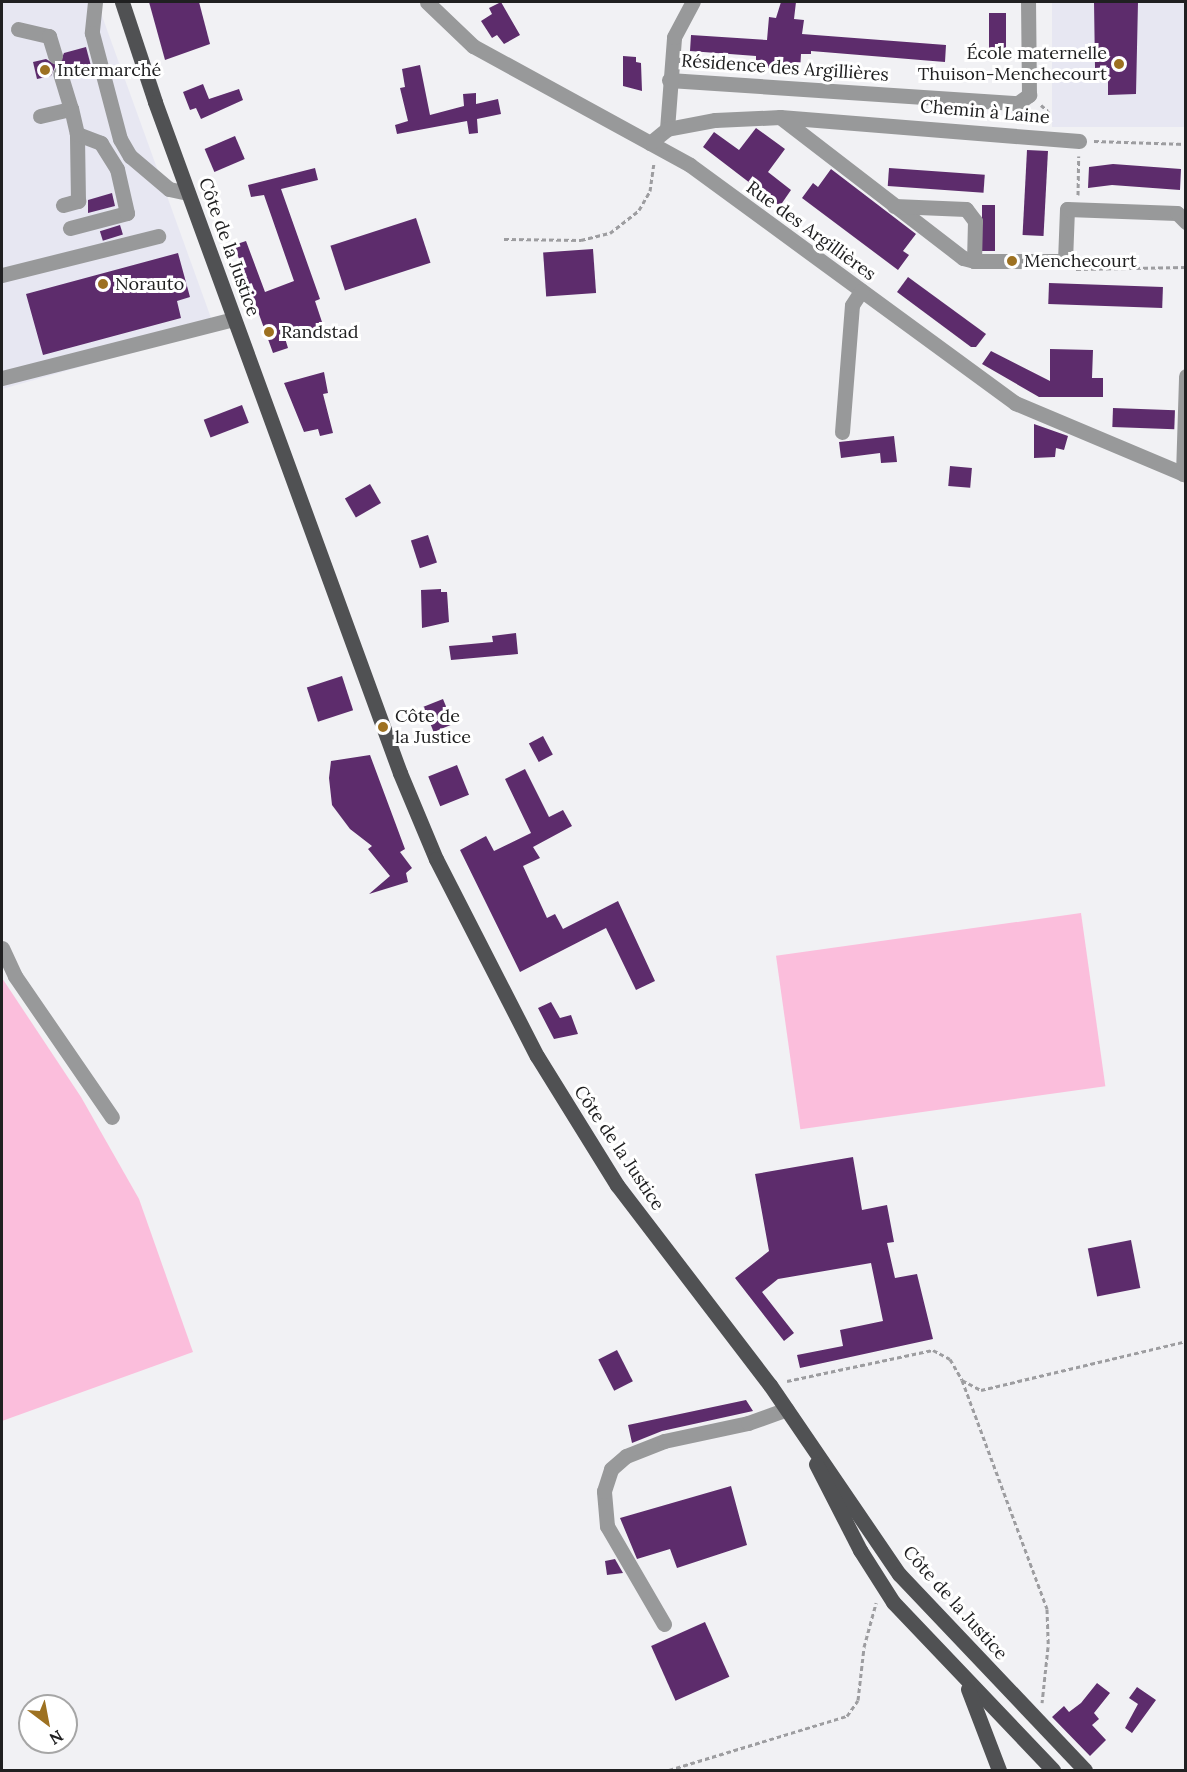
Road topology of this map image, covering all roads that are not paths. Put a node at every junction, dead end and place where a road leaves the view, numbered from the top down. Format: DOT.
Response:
graph roads {
  1 [pos="95,2"];
  2 [pos="122,2"];
  3 [pos="427,2"];
  4 [pos="693,2"];
  5 [pos="1028,2"];
  6 [pos="18,29"];
  7 [pos="55,56"];
  8 [pos="60,74"];
  9 [pos="669,80"];
  10 [pos="71,109"];
  11 [pos="40,116"];
  12 [pos="780,117"];
  13 [pos="667,129"];
  14 [pos="76,134"];
  15 [pos="1079,141"];
  16 [pos="654,145"];
  17 [pos="188,193"];
  18 [pos="894,206"];
  19 [pos="1185,222"];
  20 [pos="158,236"];
  21 [pos="974,261"];
  22 [pos="2,275"];
  23 [pos="861,291"];
  24 [pos="234,319"];
  25 [pos="1185,376"];
  26 [pos="2,378"];
  27 [pos="842,432"];
  28 [pos="1184,475"];
  29 [pos="2,948"];
  30 [pos="112,1117"];
  31 [pos="790,1414"];
  32 [pos="664,1624"];
  33 [pos="963,1678"];
  34 [pos="1048,1769"];
  35 [pos="999,1770"];
  36 [pos="1085,1770"];
  1 -- 17 [label="street"];
  2 -- 17 [label="main road, Côte de la Justice"];
  3 -- 16 [label="street, Rue des Argillières"];
  4 -- 9 [label="street, Résidence des Argillières"];
  5 -- 9 [label="street, Résidence des Argillières"];
  6 -- 7 [label="street"];
  8 -- 10 [label="street"];
  9 -- 13 [label="street"];
  10 -- 11 [label="street"];
  10 -- 14 [label="street"];
  12 -- 13 [label="street, Chemin à Laine"];
  12 -- 15 [label="street, Chemin à Laine"];
  12 -- 18 [label="street"];
  13 -- 16 [label="street"];
  14 -- 14 [label="street"];
  16 -- 23 [label="street, Rue des Argillières"];
  17 -- 24 [label="main road, Côte de la Justice"];
  18 -- 21 [label="street"];
  18 -- 21 [label="street"];
  19 -- 21 [label="street"];
  20 -- 22 [label="street"];
  23 -- 27 [label="street"];
  23 -- 28 [label="street, Rue des Argillières"];
  24 -- 26 [label="street"];
  24 -- 31 [label="main road, Côte de la Justice"];
  25 -- 28 [label="street, Rue des Argillières"];
  29 -- 30 [label="street"];
  31 -- 32 [label="street"];
  31 -- 33 [label="main road, Côte de la Justice"];
  31 -- 36 [label="main road, Côte de la Justice"];
  33 -- 34 [label="main road, Côte de la Justice"];
  33 -- 35 [label="main road"];
}
